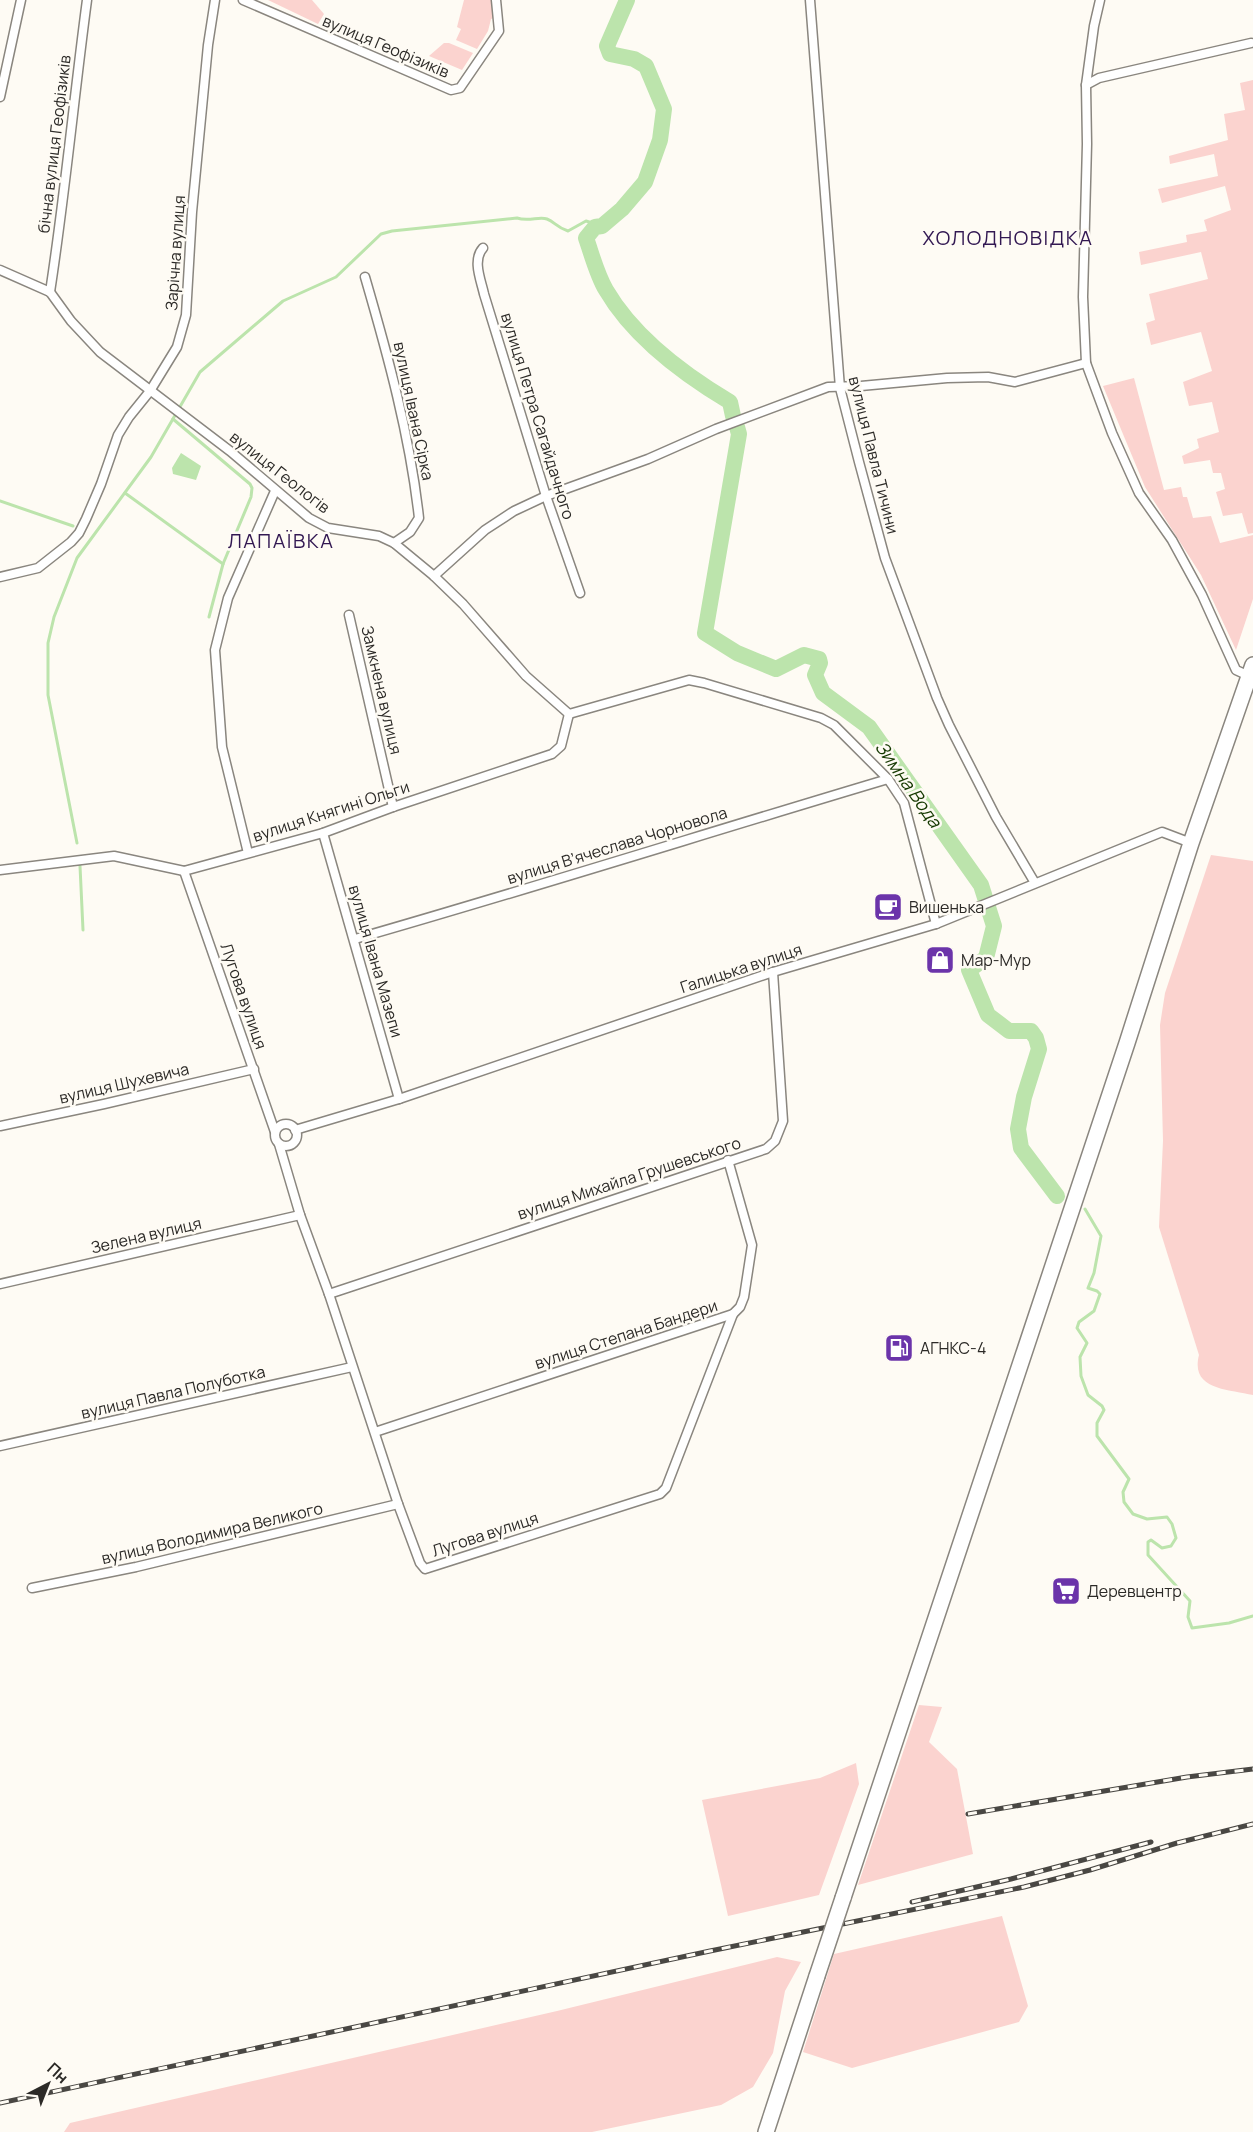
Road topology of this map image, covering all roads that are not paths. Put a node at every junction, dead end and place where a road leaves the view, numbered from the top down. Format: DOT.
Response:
graph roads {
  1 [pos="21,0"];
  2 [pos="87,0"];
  3 [pos="215,0"];
  4 [pos="243,0"];
  5 [pos="496,0"];
  6 [pos="810,0"];
  7 [pos="1100,0"];
  8 [pos="1251,43"];
  9 [pos="1086,85"];
  10 [pos="0,98"];
  11 [pos="483,248"];
  12 [pos="0,270"];
  13 [pos="365,277"];
  14 [pos="50,292"];
  15 [pos="1086,363"];
  16 [pos="840,387"];
  17 [pos="150,391"];
  18 [pos="275,491"];
  19 [pos="546,496"];
  20 [pos="394,543"];
  21 [pos="434,576"];
  22 [pos="0,577"];
  23 [pos="580,593"];
  24 [pos="349,615"];
  25 [pos="1251,671"];
  26 [pos="569,714"];
  27 [pos="888,779"];
  28 [pos="393,807"];
  29 [pos="323,832"];
  30 [pos="1191,843"];
  31 [pos="248,853"];
  32 [pos="0,870"];
  33 [pos="184,871"];
  34 [pos="1035,883"];
  35 [pos="936,924"];
  36 [pos="355,939"];
  37 [pos="773,972"];
  38 [pos="254,1069"];
  39 [pos="399,1099"];
  40 [pos="0,1126"];
  41 [pos="295,1130"];
  42 [pos="275,1132"];
  43 [pos="279,1144"];
  44 [pos="728,1160"];
  45 [pos="300,1215"];
  46 [pos="0,1284"];
  47 [pos="329,1294"];
  48 [pos="733,1314"];
  49 [pos="352,1367"];
  50 [pos="375,1432"];
  51 [pos="0,1446"];
  52 [pos="398,1504"];
  53 [pos="32,1588"];
  54 [pos="766,2132"];
  1 -- 10 [label="street"];
  2 -- 14 [label="street, бічна вулиця Геофізиків"];
  3 -- 17 [label="street, Зарічна вулиця"];
  4 -- 5 [label="street, вулиця Геофізиків"];
  6 -- 16 [label="street, вулиця Павла Тичини"];
  7 -- 9 [label="street"];
  8 -- 9 [label="street"];
  9 -- 15 [label="street"];
  11 -- 19 [label="street, вулиця Петра Сагайдачного"];
  12 -- 14 [label="street"];
  13 -- 20 [label="street, вулиця Івана Сірка"];
  14 -- 17 [label="street, вулиця Геологів"];
  15 -- 16 [label="street"];
  15 -- 25 [label="street"];
  16 -- 19 [label="street"];
  16 -- 34 [label="street, вулиця Павла Тичини"];
  17 -- 18 [label="street, вулиця Геологів"];
  17 -- 22 [label="street, Зарічна вулиця"];
  18 -- 20 [label="street, вулиця Геологів"];
  18 -- 31 [label="street"];
  19 -- 21 [label="street"];
  19 -- 23 [label="street, вулиця Петра Сагайдачного"];
  20 -- 21 [label="street, вулиця Геологів"];
  21 -- 26 [label="street, вулиця Геологів"];
  24 -- 28 [label="street, Замкнена вулиця"];
  25 -- 30 [label="highway"];
  26 -- 27 [label="street"];
  26 -- 28 [label="street, вулиця Княгині Ольги"];
  27 -- 35 [label="street"];
  27 -- 36 [label="street, вулиця Вʼячеслава Чорновола"];
  28 -- 29 [label="street, вулиця Княгині Ольги"];
  29 -- 31 [label="street, вулиця Княгині Ольги"];
  29 -- 36 [label="street, вулиця Івана Мазепи"];
  30 -- 34 [label="street, Галицька вулиця"];
  30 -- 54 [label="highway, bridge"];
  31 -- 33 [label="street, вулиця Княгині Ольги"];
  32 -- 33 [label="street, вулиця Княгині Ольги"];
  33 -- 38 [label="street, Лугова вулиця"];
  34 -- 35 [label="street, Галицька вулиця"];
  35 -- 37 [label="street, Галицька вулиця"];
  36 -- 39 [label="street, вулиця Івана Мазепи"];
  37 -- 39 [label="street, Галицька вулиця"];
  37 -- 44 [label="street, вулиця Михайла Грушевського"];
  38 -- 40 [label="street, вулиця Шухевича"];
  38 -- 42 [label="street, Лугова вулиця"];
  39 -- 41 [label="street, Галицька вулиця"];
  41 -- 42 [label="street"];
  41 -- 43 [label="street"];
  42 -- 43 [label="street"];
  43 -- 45 [label="street, Лугова вулиця"];
  44 -- 47 [label="street, вулиця Михайла Грушевського"];
  44 -- 48 [label="street, вулиця Степана Бандери"];
  45 -- 46 [label="street, Зелена вулиця"];
  45 -- 47 [label="street, Лугова вулиця"];
  47 -- 49 [label="street, Лугова вулиця"];
  48 -- 50 [label="street, вулиця Степана Бандери"];
  48 -- 52 [label="street, Лугова вулиця"];
  49 -- 50 [label="street, Лугова вулиця"];
  49 -- 51 [label="street, вулиця Павла Полуботка"];
  50 -- 52 [label="street, Лугова вулиця"];
  52 -- 53 [label="street, вулиця Володимира Великого"];
}
